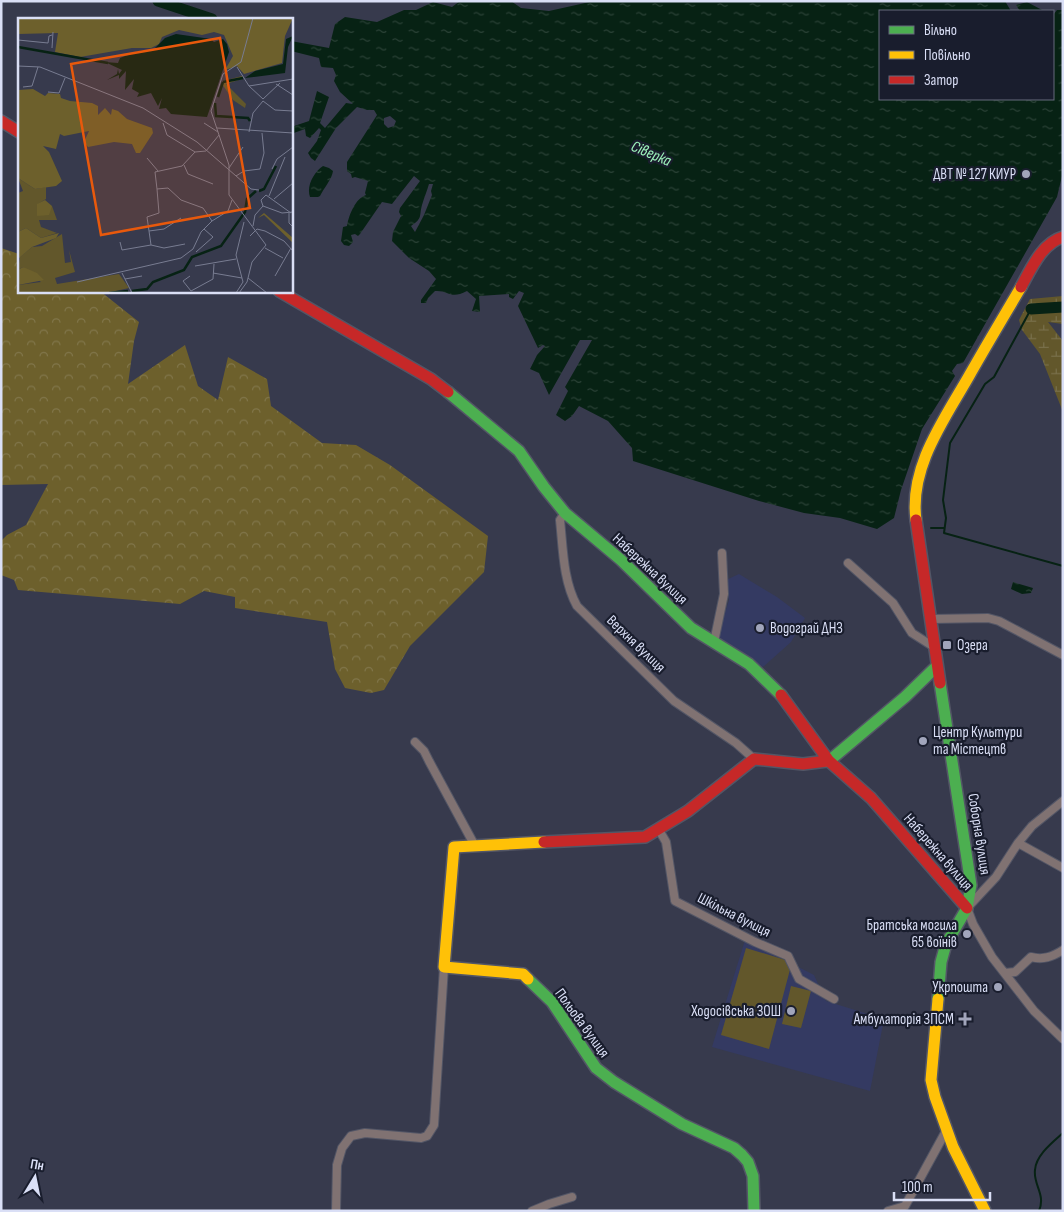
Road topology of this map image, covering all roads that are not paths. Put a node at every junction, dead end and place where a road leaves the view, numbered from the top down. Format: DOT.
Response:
graph roads {
  1 [pos="1,121"];
  2 [pos="18,131"];
  3 [pos="1063,237"];
  4 [pos="281,292"];
  5 [pos="565,513"];
  6 [pos="722,553"];
  7 [pos="848,564"];
  8 [pos="930,618"];
  9 [pos="714,642"];
  10 [pos="934,647"];
  11 [pos="1063,655"];
  12 [pos="937,666"];
  13 [pos="415,742"];
  14 [pos="754,759"];
  15 [pos="829,761"];
  16 [pos="1063,801"];
  17 [pos="659,830"];
  18 [pos="1018,843"];
  19 [pos="475,846"];
  20 [pos="1063,868"];
  21 [pos="967,908"];
  22 [pos="1063,950"];
  23 [pos="444,968"];
  24 [pos="1005,972"];
  25 [pos="834,998"];
  26 [pos="1063,1039"];
  27 [pos="946,1131"];
  28 [pos="572,1197"];
  29 [pos="336,1211"];
  30 [pos="532,1211"];
  31 [pos="754,1211"];
  32 [pos="888,1211"];
  33 [pos="985,1211"];
  1 -- 2 [label="street"];
  3 -- 8 [label="street, Соборна вулиця"];
  4 -- 5 [label="street, Набережна вулиця"];
  5 -- 9 [label="street, Набережна вулиця"];
  5 -- 14 [label="street, Верхня вулиця"];
  6 -- 9 [label="street"];
  7 -- 10 [label="street"];
  8 -- 10 [label="street, Соборна вулиця"];
  8 -- 11 [label="street"];
  9 -- 15 [label="street, Набережна вулиця"];
  10 -- 12 [label="street, Соборна вулиця"];
  12 -- 15 [label="street"];
  12 -- 21 [label="street, Соборна вулиця"];
  13 -- 19 [label="street"];
  14 -- 15 [label="street"];
  14 -- 17 [label="street"];
  15 -- 21 [label="street, Набережна вулиця"];
  16 -- 18 [label="street"];
  17 -- 19 [label="street"];
  17 -- 25 [label="street, Шкільна вулиця"];
  18 -- 20 [label="street"];
  18 -- 21 [label="street"];
  19 -- 23 [label="street"];
  21 -- 24 [label="street"];
  21 -- 27 [label="street, Соборна вулиця"];
  22 -- 24 [label="street"];
  23 -- 29 [label="street"];
  23 -- 31 [label="street, Польова вулиця"];
  24 -- 26 [label="street"];
  27 -- 32 [label="street"];
  27 -- 33 [label="street, Соборна вулиця"];
  28 -- 30 [label="street"];
}
